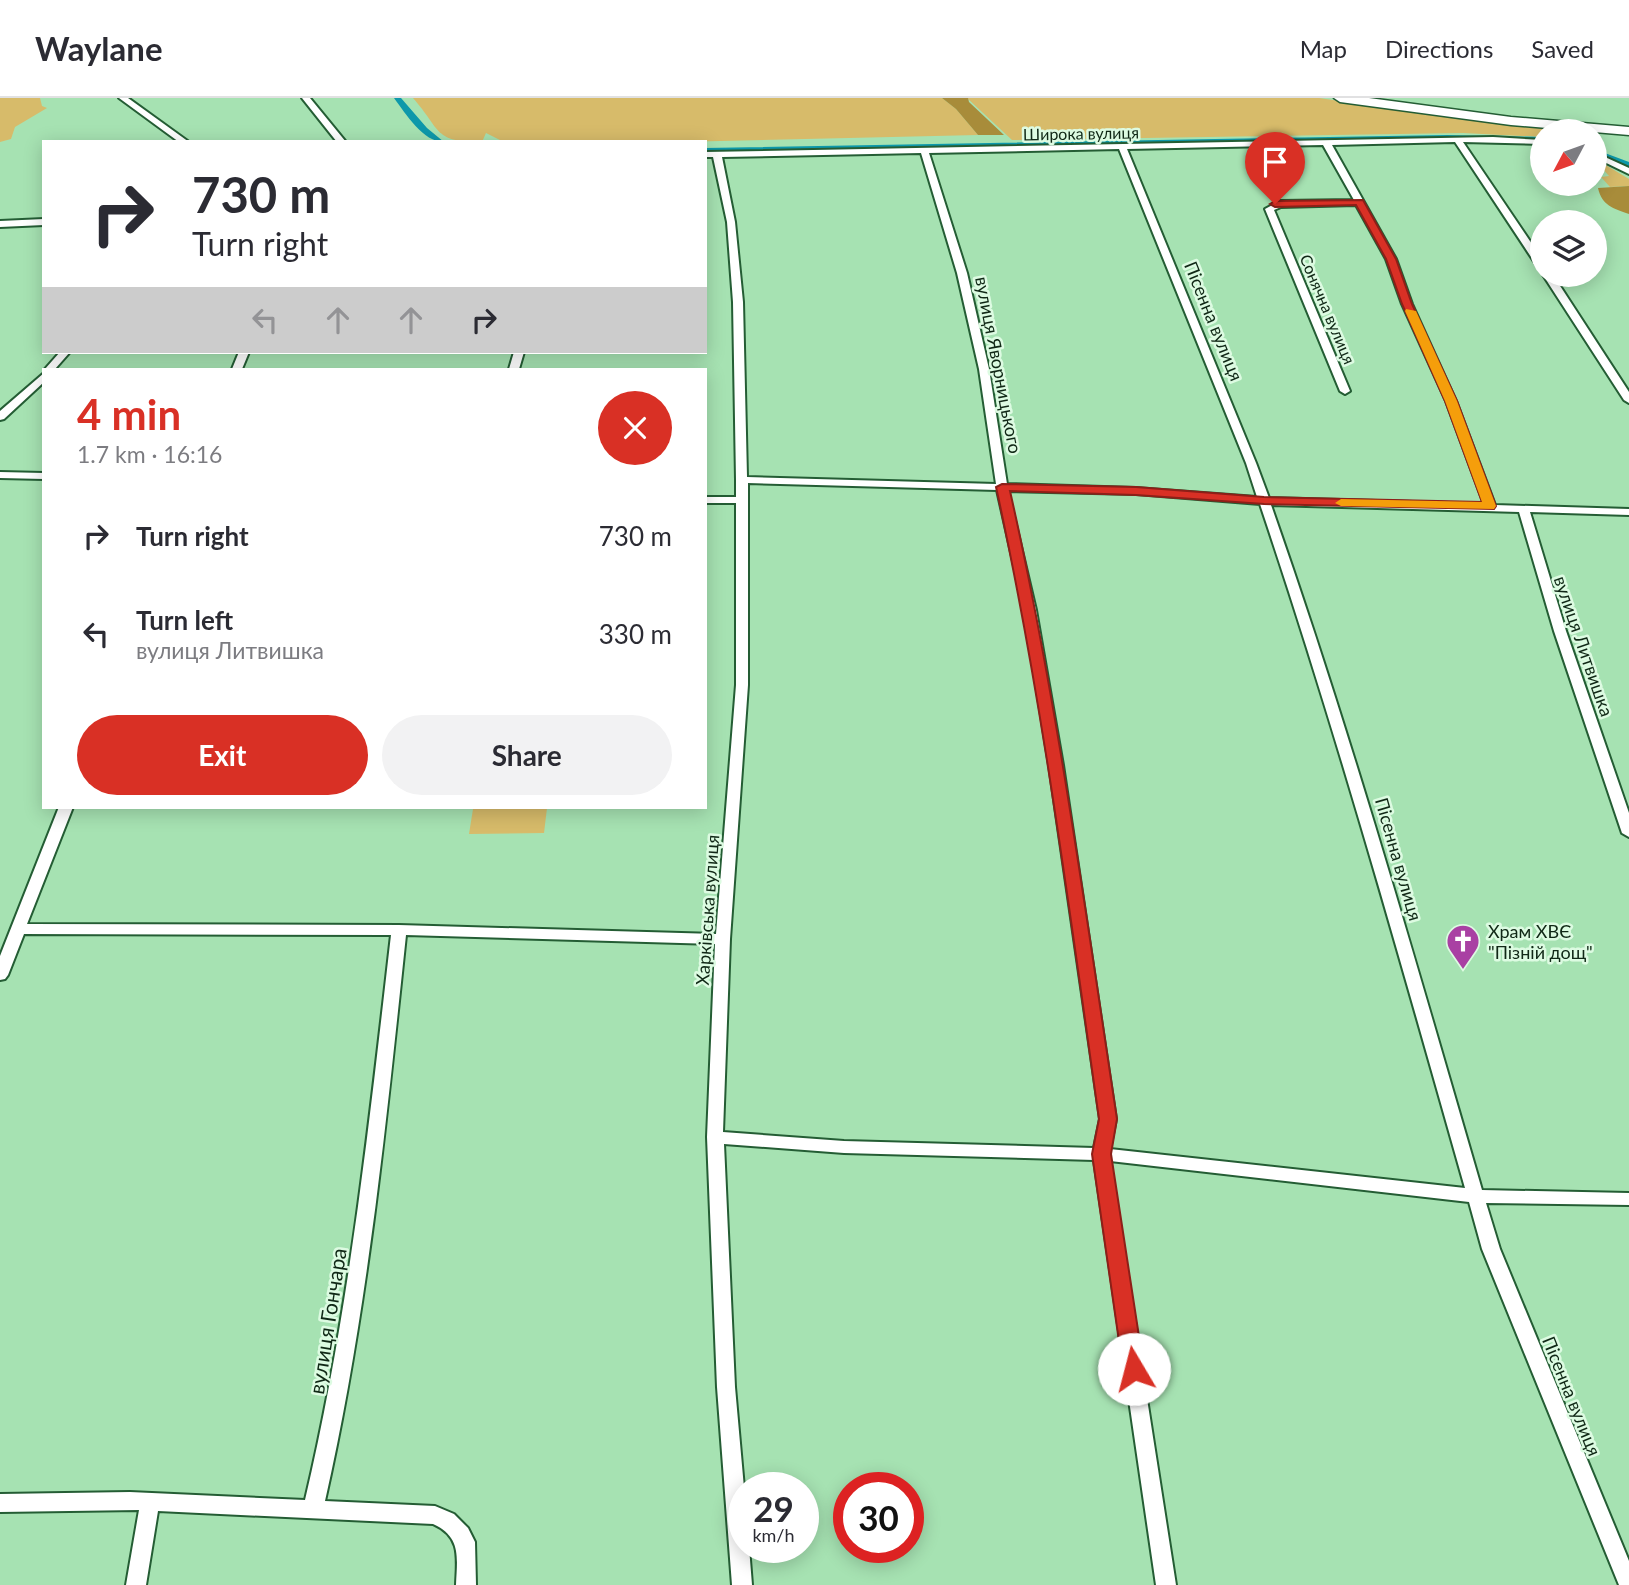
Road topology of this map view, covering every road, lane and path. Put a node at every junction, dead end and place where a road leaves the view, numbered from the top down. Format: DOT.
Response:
graph roads {
  1 [pos="123,98"];
  2 [pos="306,98"];
  3 [pos="1339,98"];
  4 [pos="1368,98"];
  5 [pos="1629,125"];
  6 [pos="1629,131"];
  7 [pos="182,140"];
  8 [pos="340,140"];
  9 [pos="1458,140"];
  10 [pos="1326,142"];
  11 [pos="1530,142"];
  12 [pos="1122,146"];
  13 [pos="924,150"];
  14 [pos="711,155"];
  15 [pos="1607,160"];
  16 [pos="1629,171"];
  17 [pos="1359,202"];
  18 [pos="42,222"];
  19 [pos="0,224"];
  20 [pos="1530,248"];
  21 [pos="1556,287"];
  22 [pos="63,354"];
  23 [pos="51,368"];
  24 [pos="42,378"];
  25 [pos="1345,391"];
  26 [pos="1629,400"];
  27 [pos="0,417"];
  28 [pos="0,475"];
  29 [pos="42,476"];
  30 [pos="742,480"];
  31 [pos="1002,487"];
  32 [pos="707,500"];
  33 [pos="740,500"];
  34 [pos="1264,500"];
  35 [pos="1490,506"];
  36 [pos="1523,508"];
  37 [pos="1629,512"];
  38 [pos="65,809"];
  39 [pos="1629,833"];
  40 [pos="18,929"];
  41 [pos="399,930"];
  42 [pos="723,939"];
  43 [pos="0,975"];
  44 [pos="715,1138"];
  45 [pos="1101,1154"];
  46 [pos="1477,1196"];
  47 [pos="1629,1199"];
  48 [pos="0,1503"];
  49 [pos="150,1503"];
  50 [pos="313,1510"];
  51 [pos="136,1585"];
  52 [pos="466,1585"];
  53 [pos="742,1585"];
  54 [pos="1166,1585"];
  55 [pos="1629,1585"];
  1 -- 7 [label="street"];
  2 -- 8 [label="street"];
  3 -- 6 [label="highway"];
  4 -- 5 [label="highway"];
  9 -- 10 [label="street, Широка вулиця"];
  9 -- 11 [label="street, Широка вулиця"];
  9 -- 20 [label="street"];
  10 -- 12 [label="street, Широка вулиця"];
  10 -- 17 [label="street"];
  12 -- 13 [label="street, Широка вулиця"];
  12 -- 34 [label="street, Пісенна вулиця"];
  13 -- 14 [label="street, Широка вулиця"];
  13 -- 31 [label="street, вулиця Яворницького"];
  14 -- 30 [label="street, Харківська вулиця"];
  15 -- 16 [label="street"];
  17 -- 25 [label="street, Сонячна вулиця"];
  17 -- 35 [label="street"];
  18 -- 19 [label="street"];
  21 -- 26 [label="street"];
  22 -- 23 [label="street"];
  24 -- 27 [label="street"];
  28 -- 29 [label="street"];
  30 -- 31 [label="street"];
  30 -- 33 [label="street, Харківська вулиця"];
  31 -- 34 [label="street"];
  31 -- 45 [label="street, вулиця Яворницького"];
  32 -- 33 [label="street"];
  33 -- 42 [label="street, Харківська вулиця"];
  34 -- 35 [label="street"];
  34 -- 46 [label="street, Пісенна вулиця"];
  35 -- 36 [label="street"];
  36 -- 37 [label="street"];
  36 -- 39 [label="street, вулиця Литвишка"];
  38 -- 40 [label="street"];
  40 -- 41 [label="street"];
  40 -- 43 [label="street"];
  41 -- 42 [label="street"];
  41 -- 50 [label="street, вулиця Гончара"];
  42 -- 44 [label="street, Харківська вулиця"];
  44 -- 45 [label="street"];
  44 -- 53 [label="street, Харківська вулиця"];
  45 -- 46 [label="street"];
  45 -- 54 [label="street, вулиця Яворницького"];
  46 -- 47 [label="street"];
  46 -- 55 [label="street, Пісенна вулиця"];
  48 -- 49 [label="street"];
  49 -- 50 [label="street"];
  49 -- 51 [label="street"];
  50 -- 52 [label="street"];
}
